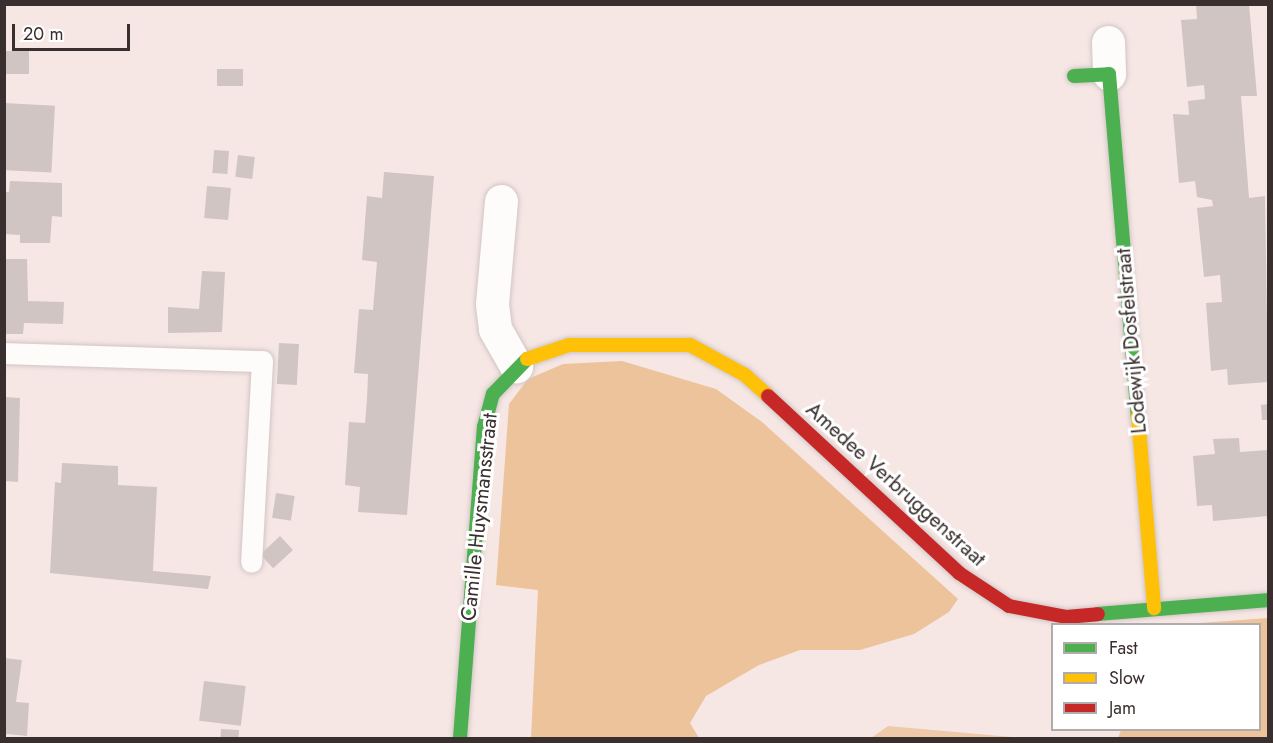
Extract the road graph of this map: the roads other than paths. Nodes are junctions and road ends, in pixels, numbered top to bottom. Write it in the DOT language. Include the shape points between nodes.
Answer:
graph roads {
  1 [pos="1074,76"];
  2 [pos="501,201"];
  3 [pos="4,353"];
  4 [pos="516,366"];
  5 [pos="252,562"];
  6 [pos="1269,600"];
  7 [pos="1154,608"];
  8 [pos="460,738"];
  1 -- 7 [label="street, Lodewijk Dosfelstraat" via="1108,58"];
  2 -- 4 [label="street" via="492,304 495,329"];
  3 -- 5 [label="lane" via="262,361"];
  4 -- 7 [label="street, Amedee Verbruggenstraat" via="536,352 569,345 690,345 745,375 959,573 1010,606 1066,617"];
  4 -- 8 [label="street, Camille Huysmansstraat" via="493,394 484,428"];
  6 -- 7 [label="street, Amedee Verbruggenstraat"];
}
